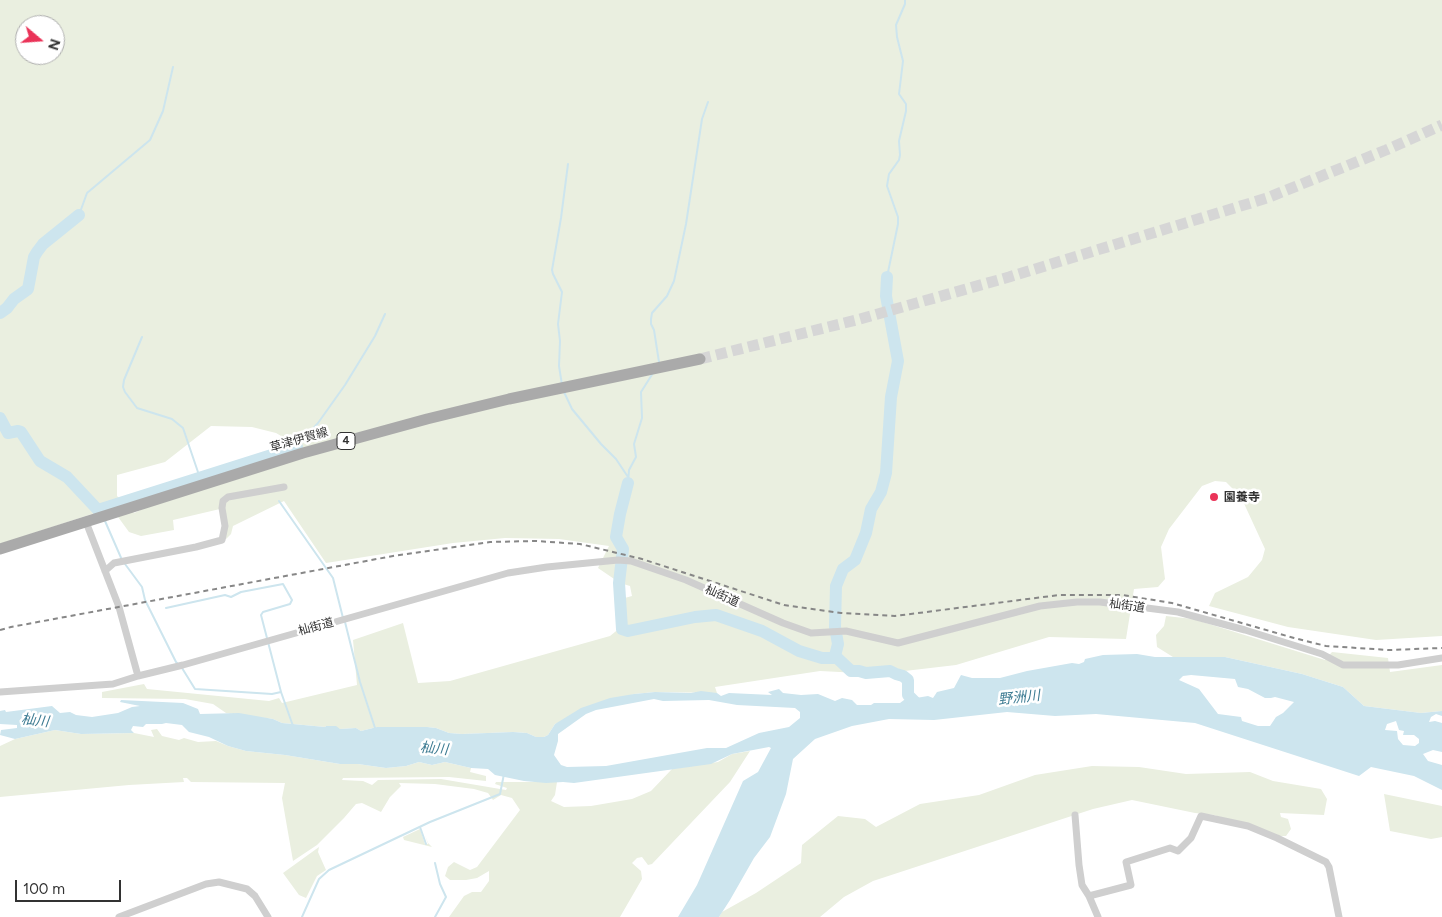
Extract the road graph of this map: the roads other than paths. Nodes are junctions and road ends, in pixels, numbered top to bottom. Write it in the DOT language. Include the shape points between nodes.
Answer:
graph roads {
  1 [pos="700,360"];
  2 [pos="284,487"];
  3 [pos="86,522"];
  4 [pos="0,549"];
  5 [pos="105,571"];
  6 [pos="1442,658"];
  7 [pos="138,676"];
  8 [pos="0,692"];
  9 [pos="1076,815"];
  10 [pos="1089,896"];
  11 [pos="133,915"];
  12 [pos="119,917"];
  13 [pos="268,917"];
  14 [pos="1098,917"];
  15 [pos="1339,917"];
  1 -- 3 [label="main road, 草津伊賀線 / 4" via="427,419 303,453"];
  2 -- 5 [label="street" via="228,497 222,508 225,526 222,540 114,563"];
  3 -- 4 [label="main road, 草津伊賀線 / 4"];
  3 -- 5 [label="street"];
  5 -- 7 [label="street" via="119,607"];
  6 -- 7 [label="street, 杣街道" via="1398,665 1343,665 1322,654 1178,612 1100,602 1040,606 898,643 846,631 811,632 686,580 631,561 618,560 508,573"];
  7 -- 8 [label="street, 杣街道" via="113,684"];
  9 -- 10 [label="street" via="1078,865 1082,886"];
  10 -- 14 [label="street"];
  10 -- 15 [label="street" via="1132,885 1126,862 1170,848 1178,851 1192,838 1201,816 1248,826 1326,862"];
  11 -- 12 [label="street"];
  11 -- 13 [label="street" via="206,884 219,882 247,889"];
}
